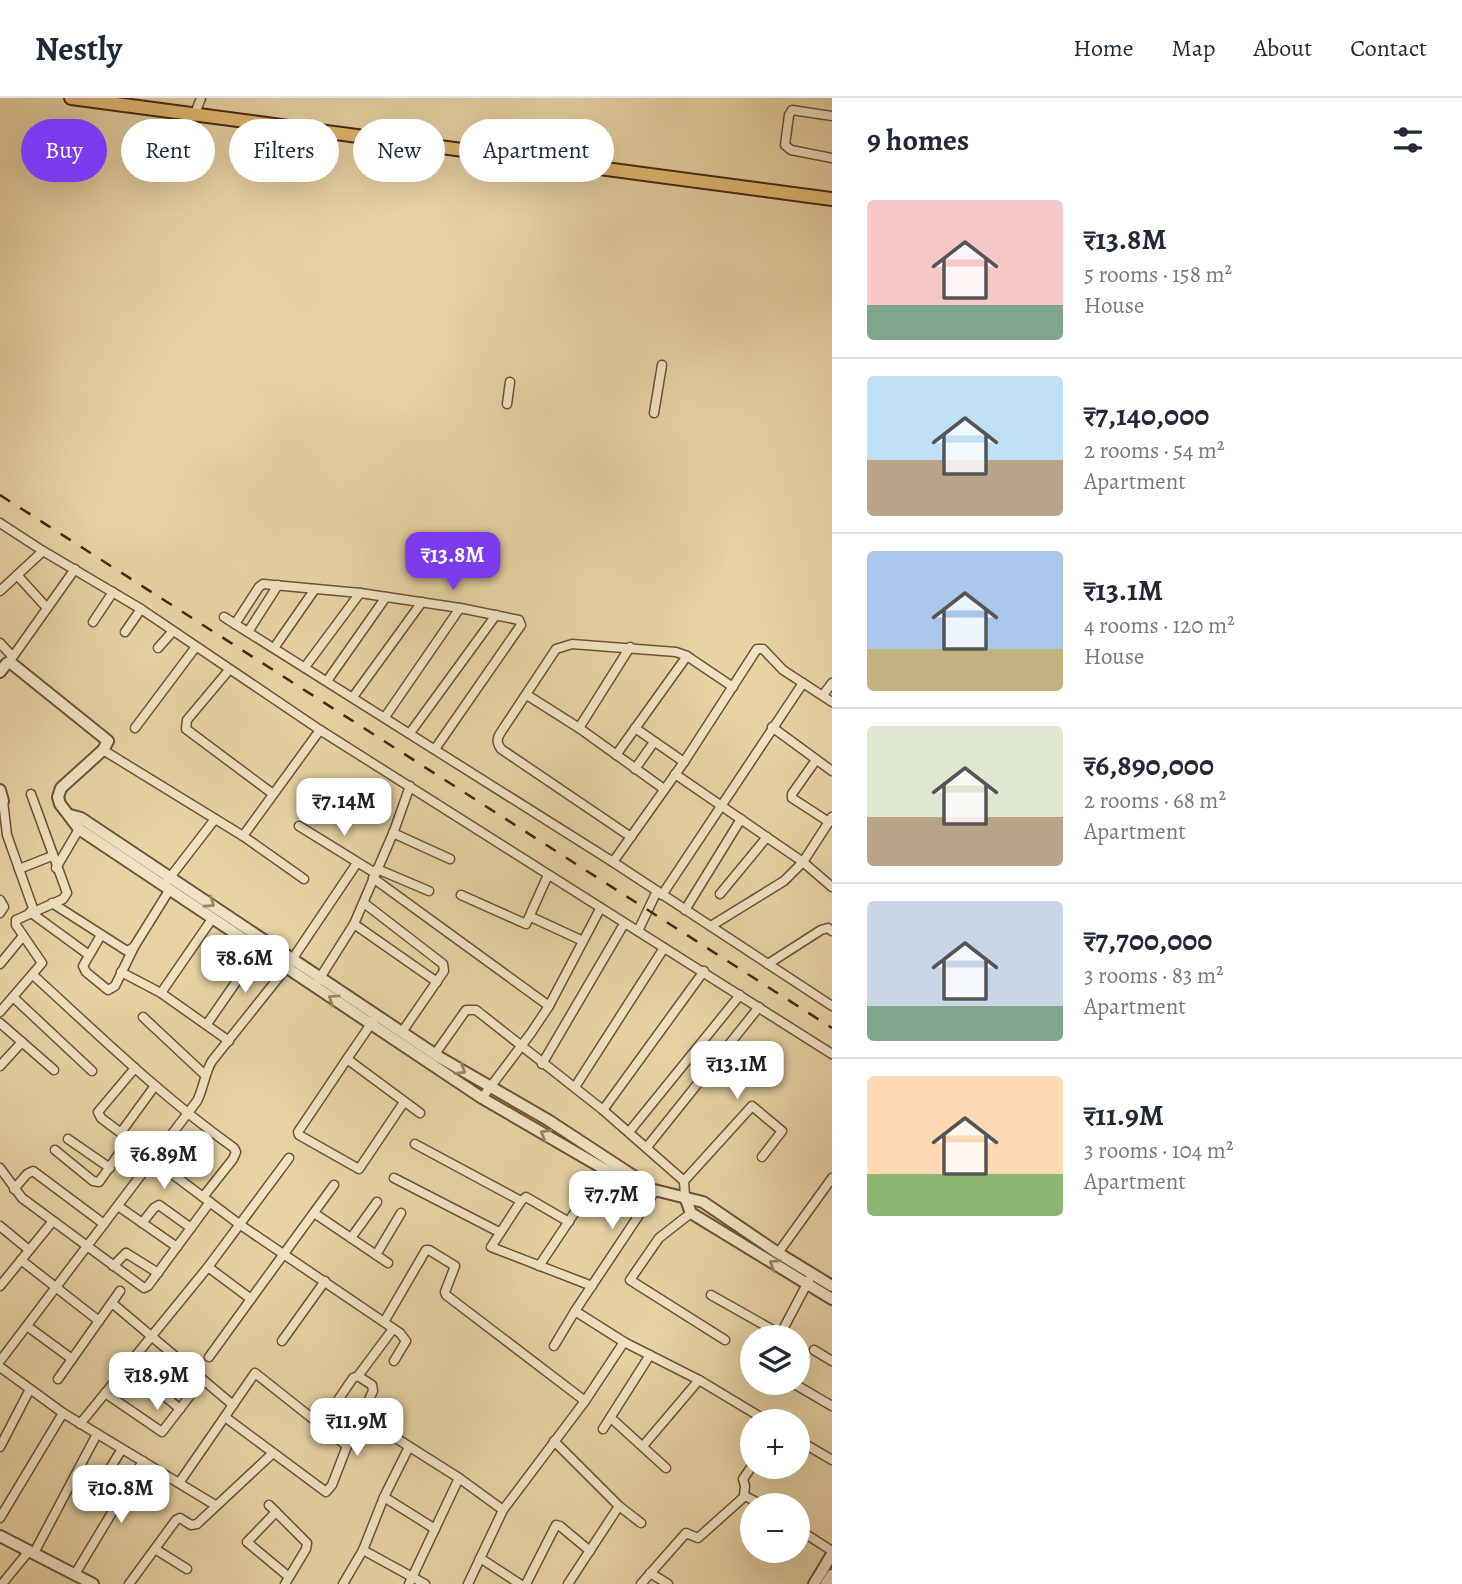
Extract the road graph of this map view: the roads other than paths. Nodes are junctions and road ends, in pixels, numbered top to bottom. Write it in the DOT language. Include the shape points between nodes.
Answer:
graph roads {
  1 [pos="71,98"];
  2 [pos="201,98"];
  3 [pos="194,116"];
  4 [pos="832,116"];
  5 [pos="832,158"];
  6 [pos="832,199"];
  7 [pos="662,365"];
  8 [pos="510,383"];
  9 [pos="507,404"];
  10 [pos="654,413"];
  11 [pos="0,523"];
  12 [pos="43,551"];
  13 [pos="75,569"];
  14 [pos="17,575"];
  15 [pos="278,585"];
  16 [pos="315,589"];
  17 [pos="0,591"];
  18 [pos="113,592"];
  19 [pos="360,593"];
  20 [pos="386,597"];
  21 [pos="422,602"];
  22 [pos="47,608"];
  23 [pos="460,608"];
  24 [pos="141,609"];
  25 [pos="496,615"];
  26 [pos="223,617"];
  27 [pos="93,622"];
  28 [pos="235,624"];
  29 [pos="173,631"];
  30 [pos="125,632"];
  31 [pos="248,632"];
  32 [pos="0,643"];
  33 [pos="630,647"];
  34 [pos="158,648"];
  35 [pos="195,648"];
  36 [pos="274,648"];
  37 [pos="687,656"];
  38 [pos="10,659"];
  39 [pos="305,667"];
  40 [pos="229,670"];
  41 [pos="0,672"];
  42 [pos="327,681"];
  43 [pos="803,683"];
  44 [pos="832,683"];
  45 [pos="733,687"];
  46 [pos="527,695"];
  47 [pos="823,695"];
  48 [pos="353,697"];
  49 [pos="832,702"];
  50 [pos="385,717"];
  51 [pos="135,727"];
  52 [pos="772,727"];
  53 [pos="579,728"];
  54 [pos="635,728"];
  55 [pos="320,730"];
  56 [pos="410,733"];
  57 [pos="654,742"];
  58 [pos="435,749"];
  59 [pos="103,750"];
  60 [pos="616,755"];
  61 [pos="816,760"];
  62 [pos="684,762"];
  63 [pos="635,769"];
  64 [pos="832,771"];
  65 [pos="675,774"];
  66 [pos="410,786"];
  67 [pos="664,789"];
  68 [pos="31,794"];
  69 [pos="274,794"];
  70 [pos="1,798"];
  71 [pos="722,805"];
  72 [pos="70,815"];
  73 [pos="215,819"];
  74 [pos="741,819"];
  75 [pos="831,820"];
  76 [pos="299,826"];
  77 [pos="79,829"];
  78 [pos="393,833"];
  79 [pos="243,836"];
  80 [pos="767,836"];
  81 [pos="631,837"];
  82 [pos="52,856"];
  83 [pos="450,859"];
  84 [pos="613,862"];
  85 [pos="803,862"];
  86 [pos="357,863"];
  87 [pos="56,868"];
  88 [pos="19,869"];
  89 [pos="375,873"];
  90 [pos="548,875"];
  91 [pos="304,879"];
  92 [pos="168,883"];
  93 [pos="832,887"];
  94 [pos="429,891"];
  95 [pos="659,893"];
  96 [pos="720,894"];
  97 [pos="461,895"];
  98 [pos="0,900"];
  99 [pos="52,903"];
  100 [pos="364,903"];
  101 [pos="600,909"];
  102 [pos="685,909"];
  103 [pos="32,911"];
  104 [pos="0,913"];
  105 [pos="531,916"];
  106 [pos="212,919"];
  107 [pos="354,924"];
  108 [pos="624,924"];
  109 [pos="711,926"];
  110 [pos="638,930"];
  111 [pos="832,931"];
  112 [pos="101,935"];
  113 [pos="23,936"];
  114 [pos="583,941"];
  115 [pos="134,947"];
  116 [pos="664,948"];
  117 [pos="259,949"];
  118 [pos="89,955"];
  119 [pos="290,963"];
  120 [pos="0,964"];
  121 [pos="768,964"];
  122 [pos="704,971"];
  123 [pos="121,972"];
  124 [pos="33,975"];
  125 [pos="317,981"];
  126 [pos="437,982"];
  127 [pos="161,993"];
  128 [pos="740,995"];
  129 [pos="12,997"];
  130 [pos="831,1003"];
  131 [pos="549,1006"];
  132 [pos="759,1007"];
  133 [pos="0,1012"];
  134 [pos="143,1017"];
  135 [pos="374,1020"];
  136 [pos="0,1023"];
  137 [pos="207,1024"];
  138 [pos="402,1032"];
  139 [pos="229,1041"];
  140 [pos="22,1042"];
  141 [pos="521,1047"];
  142 [pos="435,1054"];
  143 [pos="832,1054"];
  144 [pos="347,1059"];
  145 [pos="542,1064"];
  146 [pos="0,1066"];
  147 [pos="135,1068"];
  148 [pos="54,1070"];
  149 [pos="92,1071"];
  150 [pos="205,1075"];
  151 [pos="154,1087"];
  152 [pos="489,1087"];
  153 [pos="575,1087"];
  154 [pos="482,1098"];
  155 [pos="404,1102"];
  156 [pos="603,1110"];
  157 [pos="420,1113"];
  158 [pos="187,1114"];
  159 [pos="629,1132"];
  160 [pos="121,1133"];
  161 [pos="68,1139"];
  162 [pos="128,1141"];
  163 [pos="415,1144"];
  164 [pos="647,1147"];
  165 [pos="55,1150"];
  166 [pos="762,1157"];
  167 [pos="289,1158"];
  168 [pos="152,1160"];
  169 [pos="0,1168"];
  170 [pos="110,1168"];
  171 [pos="603,1170"];
  172 [pos="394,1178"];
  173 [pos="832,1178"];
  174 [pos="684,1181"];
  175 [pos="334,1185"];
  176 [pos="14,1189"];
  177 [pos="652,1190"];
  178 [pos="685,1197"];
  179 [pos="207,1199"];
  180 [pos="521,1201"];
  181 [pos="377,1202"];
  182 [pos="118,1206"];
  183 [pos="314,1213"];
  184 [pos="401,1213"];
  185 [pos="691,1213"];
  186 [pos="53,1221"];
  187 [pos="569,1222"];
  188 [pos="142,1223"];
  189 [pos="104,1224"];
  190 [pos="239,1224"];
  191 [pos="0,1226"];
  192 [pos="191,1228"];
  193 [pos="499,1232"];
  194 [pos="351,1238"];
  195 [pos="88,1247"];
  196 [pos="177,1247"];
  197 [pos="29,1250"];
  198 [pos="778,1253"];
  199 [pos="285,1254"];
  200 [pos="376,1255"];
  201 [pos="21,1260"];
  202 [pos="388,1263"];
  203 [pos="113,1266"];
  204 [pos="539,1266"];
  205 [pos="208,1267"];
  206 [pos="4,1273"];
  207 [pos="158,1273"];
  208 [pos="809,1279"];
  209 [pos="325,1281"];
  210 [pos="0,1286"];
  211 [pos="592,1286"];
  212 [pos="832,1286"];
  213 [pos="56,1287"];
  214 [pos="120,1291"];
  215 [pos="710,1295"];
  216 [pos="251,1299"];
  217 [pos="832,1299"];
  218 [pos="112,1303"];
  219 [pos="575,1311"];
  220 [pos="99,1321"];
  221 [pos="384,1322"];
  222 [pos="760,1325"];
  223 [pos="785,1325"];
  224 [pos="27,1326"];
  225 [pos="393,1329"];
  226 [pos="151,1335"];
  227 [pos="725,1340"];
  228 [pos="282,1341"];
  229 [pos="624,1342"];
  230 [pos="554,1346"];
  231 [pos="814,1350"];
  232 [pos="650,1356"];
  233 [pos="209,1357"];
  234 [pos="72,1359"];
  235 [pos="0,1361"];
  236 [pos="394,1361"];
  237 [pos="832,1361"];
  238 [pos="128,1365"];
  239 [pos="0,1367"];
  240 [pos="358,1376"];
  241 [pos="58,1379"];
  242 [pos="202,1380"];
  243 [pos="699,1380"];
  244 [pos="30,1389"];
  245 [pos="105,1393"];
  246 [pos="810,1393"];
  247 [pos="585,1401"];
  248 [pos="233,1405"];
  249 [pos="832,1406"];
  250 [pos="180,1409"];
  251 [pos="746,1409"];
  252 [pos="63,1413"];
  253 [pos="361,1416"];
  254 [pos="225,1417"];
  255 [pos="611,1418"];
  256 [pos="80,1424"];
  257 [pos="321,1425"];
  258 [pos="603,1429"];
  259 [pos="4,1430"];
  260 [pos="97,1434"];
  261 [pos="554,1441"];
  262 [pos="347,1446"];
  263 [pos="643,1446"];
  264 [pos="0,1447"];
  265 [pos="409,1447"];
  266 [pos="810,1447"];
  267 [pos="122,1449"];
  268 [pos="273,1453"];
  269 [pos="832,1460"];
  270 [pos="143,1461"];
  271 [pos="666,1468"];
  272 [pos="75,1476"];
  273 [pos="458,1478"];
  274 [pos="179,1483"];
  275 [pos="96,1491"];
  276 [pos="384,1497"];
  277 [pos="740,1500"];
  278 [pos="215,1505"];
  279 [pos="269,1505"];
  280 [pos="116,1506"];
  281 [pos="620,1506"];
  282 [pos="503,1510"];
  283 [pos="276,1512"];
  284 [pos="0,1518"];
  285 [pos="641,1523"];
  286 [pos="435,1529"];
  287 [pos="0,1536"];
  288 [pos="810,1537"];
  289 [pos="155,1549"];
  290 [pos="363,1550"];
  291 [pos="590,1551"];
  292 [pos="32,1552"];
  293 [pos="832,1552"];
  294 [pos="481,1559"];
  295 [pos="187,1569"];
  296 [pos="650,1573"];
  297 [pos="75,1574"];
  298 [pos="832,1574"];
  299 [pos="287,1581"];
  300 [pos="411,1581"];
  301 [pos="2,1584"];
  302 [pos="93,1584"];
  303 [pos="129,1584"];
  304 [pos="343,1584"];
  305 [pos="425,1584"];
  306 [pos="468,1584"];
  307 [pos="520,1584"];
  308 [pos="526,1584"];
  309 [pos="568,1584"];
  310 [pos="641,1584"];
  311 [pos="668,1584"];
  312 [pos="814,1584"];
  313 [pos="826,1584"];
  1 -- 3 [label="main road"];
  2 -- 3 [label="street"];
  3 -- 6 [label="main road"];
  4 -- 5 [label="street" via="792,110 785,145"];
  7 -- 10 [label="street"];
  8 -- 9 [label="street"];
  11 -- 12 [label="street"];
  12 -- 13 [label="street"];
  12 -- 14 [label="street"];
  13 -- 18 [label="street"];
  13 -- 22 [label="street"];
  14 -- 17 [label="street"];
  14 -- 22 [label="street"];
  15 -- 16 [label="street"];
  15 -- 28 [label="street" via="259,587"];
  15 -- 31 [label="street"];
  16 -- 19 [label="street"];
  16 -- 36 [label="street"];
  18 -- 24 [label="street"];
  18 -- 27 [label="street"];
  19 -- 20 [label="street"];
  19 -- 39 [label="street"];
  20 -- 21 [label="street"];
  20 -- 42 [label="street"];
  21 -- 23 [label="street"];
  21 -- 48 [label="street"];
  22 -- 38 [label="street"];
  23 -- 25 [label="street"];
  23 -- 50 [label="street"];
  24 -- 29 [label="street"];
  24 -- 30 [label="street"];
  25 -- 56 [label="street"];
  25 -- 58 [label="street" via="522,623"];
  26 -- 28 [label="street"];
  28 -- 31 [label="street"];
  29 -- 34 [label="street"];
  29 -- 35 [label="street"];
  31 -- 36 [label="street"];
  32 -- 38 [label="street"];
  33 -- 37 [label="street"];
  33 -- 46 [label="street" via="561,646"];
  33 -- 53 [label="street"];
  35 -- 40 [label="street"];
  35 -- 51 [label="street"];
  36 -- 39 [label="street"];
  37 -- 45 [label="street"];
  37 -- 54 [label="street"];
  38 -- 41 [label="street"];
  38 -- 59 [label="street" via="107,739"];
  39 -- 42 [label="street"];
  40 -- 55 [label="street"];
  40 -- 69 [label="street" via="187,720 186,729"];
  42 -- 48 [label="street"];
  43 -- 45 [label="street" via="760,648"];
  43 -- 47 [label="street"];
  43 -- 52 [label="street"];
  44 -- 47 [label="street"];
  45 -- 62 [label="street"];
  46 -- 53 [label="street"];
  46 -- 81 [label="street" via="498,738 501,749"];
  47 -- 49 [label="street"];
  48 -- 50 [label="street"];
  50 -- 56 [label="street"];
  52 -- 61 [label="street"];
  52 -- 71 [label="street"];
  53 -- 60 [label="street"];
  54 -- 57 [label="street"];
  54 -- 60 [label="street"];
  55 -- 66 [label="street"];
  55 -- 69 [label="street"];
  56 -- 58 [label="street"];
  57 -- 62 [label="street"];
  57 -- 63 [label="street"];
  58 -- 84 [label="street"];
  59 -- 72 [label="street" via="61,788 58,800"];
  59 -- 73 [label="street"];
  60 -- 63 [label="street"];
  61 -- 64 [label="street"];
  61 -- 75 [label="street" via="792,798"];
  62 -- 65 [label="street"];
  63 -- 67 [label="street"];
  65 -- 67 [label="street"];
  65 -- 71 [label="street"];
  66 -- 78 [label="street"];
  66 -- 90 [label="street"];
  67 -- 81 [label="street"];
  68 -- 82 [label="street"];
  69 -- 79 [label="street"];
  70 -- 88 [label="street"];
  71 -- 74 [label="street"];
  71 -- 95 [label="street"];
  72 -- 77 [label="street"];
  72 -- 92 [label="street" via="81,818"];
  73 -- 79 [label="street"];
  73 -- 92 [label="street"];
  74 -- 80 [label="street"];
  74 -- 102 [label="street"];
  75 -- 85 [label="street"];
  76 -- 86 [label="street"];
  77 -- 87 [label="street"];
  77 -- 92 [label="street"];
  78 -- 83 [label="street"];
  78 -- 89 [label="street"];
  79 -- 91 [label="street"];
  80 -- 85 [label="street"];
  80 -- 96 [label="street"];
  81 -- 84 [label="street"];
  82 -- 87 [label="street"];
  82 -- 88 [label="street"];
  84 -- 95 [label="street"];
  85 -- 93 [label="street"];
  85 -- 109 [label="street" via="777,886"];
  86 -- 89 [label="street"];
  86 -- 119 [label="street"];
  87 -- 99 [label="street" via="67,894"];
  88 -- 103 [label="street"];
  89 -- 94 [label="street"];
  89 -- 100 [label="street"];
  89 -- 131 [label="street"];
  90 -- 101 [label="street"];
  90 -- 105 [label="street"];
  92 -- 106 [label="street"];
  92 -- 115 [label="street"];
  92 -- 119 [label="street, one-way"];
  95 -- 102 [label="street"];
  95 -- 110 [label="street"];
  97 -- 105 [label="street" via="522,923 528,923"];
  98 -- 104 [label="street" via="4,907"];
  99 -- 103 [label="street"];
  99 -- 112 [label="street"];
  100 -- 107 [label="street"];
  100 -- 126 [label="street" via="438,958 444,971"];
  101 -- 108 [label="street"];
  101 -- 114 [label="street"];
  102 -- 109 [label="street"];
  103 -- 113 [label="street" via="16,920"];
  103 -- 118 [label="street"];
  105 -- 114 [label="street"];
  106 -- 117 [label="street"];
  106 -- 127 [label="street"];
  107 -- 125 [label="street"];
  107 -- 126 [label="street"];
  108 -- 110 [label="street"];
  108 -- 145 [label="street"];
  109 -- 121 [label="street"];
  110 -- 116 [label="street"];
  111 -- 121 [label="street" via="821,930"];
  112 -- 115 [label="street" via="127,951"];
  112 -- 118 [label="street"];
  113 -- 120 [label="street"];
  113 -- 124 [label="street" via="42,961"];
  114 -- 131 [label="street"];
  115 -- 123 [label="street"];
  116 -- 122 [label="street"];
  116 -- 153 [label="street"];
  117 -- 119 [label="street"];
  117 -- 137 [label="street"];
  118 -- 123 [label="street" via="83,968 108,990"];
  119 -- 125 [label="street"];
  119 -- 139 [label="street"];
  121 -- 130 [label="street"];
  122 -- 128 [label="street"];
  122 -- 156 [label="street"];
  123 -- 127 [label="street"];
  124 -- 129 [label="street"];
  124 -- 147 [label="street"];
  125 -- 135 [label="street"];
  126 -- 138 [label="street"];
  127 -- 137 [label="street"];
  128 -- 132 [label="street"];
  128 -- 159 [label="street"];
  129 -- 133 [label="street"];
  129 -- 149 [label="street"];
  131 -- 141 [label="street"];
  132 -- 143 [label="street"];
  132 -- 164 [label="street"];
  134 -- 150 [label="street"];
  135 -- 138 [label="street"];
  135 -- 144 [label="street"];
  135 -- 154 [label="street"];
  136 -- 140 [label="street"];
  137 -- 139 [label="street"];
  138 -- 142 [label="street"];
  139 -- 150 [label="street"];
  140 -- 146 [label="street"];
  140 -- 148 [label="street"];
  141 -- 142 [label="street" via="469,1008"];
  141 -- 145 [label="street"];
  141 -- 152 [label="street"];
  142 -- 152 [label="street, one-way"];
  144 -- 155 [label="street"];
  144 -- 155 [label="street" via="299,1135 359,1169"];
  145 -- 153 [label="street"];
  147 -- 151 [label="street"];
  147 -- 160 [label="street" via="98,1112"];
  150 -- 158 [label="street" via="200,1096"];
  151 -- 158 [label="street"];
  151 -- 160 [label="street"];
  152 -- 154 [label="street"];
  152 -- 177 [label="street" via="575,1137"];
  153 -- 156 [label="street"];
  171 -- 154 [label="street, one-way"];
  155 -- 157 [label="street"];
  156 -- 159 [label="street"];
  158 -- 168 [label="street"];
  158 -- 179 [label="street" via="236,1152"];
  159 -- 164 [label="street"];
  160 -- 162 [label="street"];
  161 -- 170 [label="street"];
  162 -- 168 [label="street"];
  162 -- 170 [label="street"];
  163 -- 180 [label="street"];
  164 -- 174 [label="street"];
  165 -- 170 [label="street" via="96,1182"];
  166 -- 174 [label="street" via="782,1131 752,1106"];
  167 -- 190 [label="street"];
  168 -- 179 [label="street"];
  168 -- 182 [label="street"];
  169 -- 176 [label="street"];
  171 -- 177 [label="street"];
  171 -- 187 [label="street"];
  172 -- 193 [label="street"];
  173 -- 198 [label="street"];
  174 -- 178 [label="street"];
  175 -- 183 [label="street"];
  176 -- 186 [label="street"];
  176 -- 189 [label="street" via="33,1171"];
  177 -- 178 [label="street"];
  177 -- 211 [label="street"];
  178 -- 185 [label="street"];
  178 -- 198 [label="street" via="703,1202"];
  179 -- 190 [label="street"];
  179 -- 192 [label="street"];
  180 -- 187 [label="street" via="528,1198"];
  180 -- 193 [label="street"];
  181 -- 194 [label="street"];
  182 -- 188 [label="street"];
  182 -- 189 [label="street"];
  183 -- 194 [label="street"];
  183 -- 199 [label="street"];
  184 -- 200 [label="street"];
  208 -- 185 [label="street, one-way"];
  185 -- 227 [label="street" via="659,1238 630,1280"];
  186 -- 195 [label="street"];
  186 -- 197 [label="street"];
  187 -- 204 [label="street"];
  188 -- 192 [label="street" via="159,1205"];
  188 -- 196 [label="street"];
  189 -- 195 [label="street"];
  190 -- 199 [label="street"];
  190 -- 205 [label="street"];
  191 -- 197 [label="street"];
  192 -- 196 [label="street"];
  193 -- 204 [label="street" via="492,1249"];
  194 -- 200 [label="street"];
  195 -- 203 [label="street"];
  195 -- 213 [label="street"];
  196 -- 207 [label="street"];
  197 -- 201 [label="street"];
  198 -- 208 [label="street"];
  199 -- 209 [label="street"];
  199 -- 216 [label="street"];
  200 -- 202 [label="street"];
  201 -- 206 [label="street"];
  201 -- 213 [label="street"];
  203 -- 207 [label="street" via="126,1253"];
  203 -- 207 [label="street" via="144,1288"];
  204 -- 211 [label="street"];
  205 -- 216 [label="street"];
  205 -- 226 [label="street"];
  206 -- 210 [label="street"];
  208 -- 212 [label="street"];
  208 -- 217 [label="street"];
  208 -- 223 [label="street"];
  209 -- 221 [label="street"];
  209 -- 228 [label="street"];
  211 -- 219 [label="street"];
  213 -- 220 [label="street"];
  213 -- 224 [label="street"];
  214 -- 218 [label="street"];
  215 -- 222 [label="street"];
  216 -- 233 [label="street"];
  218 -- 220 [label="street"];
  218 -- 226 [label="street"];
  219 -- 229 [label="street"];
  219 -- 230 [label="street"];
  220 -- 234 [label="street"];
  221 -- 225 [label="street"];
  221 -- 247 [label="street" via="429,1250 455,1266 446,1295"];
  224 -- 234 [label="street"];
  224 -- 235 [label="street"];
  225 -- 236 [label="street" via="406,1341"];
  225 -- 240 [label="street"];
  226 -- 238 [label="street"];
  226 -- 242 [label="street"];
  229 -- 232 [label="street"];
  229 -- 247 [label="street"];
  231 -- 237 [label="street"];
  232 -- 243 [label="street"];
  232 -- 255 [label="street"];
  234 -- 241 [label="street"];
  238 -- 245 [label="street"];
  238 -- 250 [label="street"];
  239 -- 244 [label="street"];
  240 -- 253 [label="street" via="373,1388"];
  240 -- 257 [label="street"];
  242 -- 248 [label="street"];
  242 -- 250 [label="street"];
  243 -- 251 [label="street"];
  243 -- 263 [label="street"];
  244 -- 252 [label="street"];
  244 -- 259 [label="street"];
  245 -- 250 [label="street" via="162,1432"];
  245 -- 256 [label="street"];
  246 -- 249 [label="street"];
  247 -- 261 [label="street"];
  248 -- 254 [label="street"];
  248 -- 257 [label="street" via="255,1373"];
  252 -- 256 [label="street"];
  252 -- 284 [label="street"];
  253 -- 262 [label="street"];
  253 -- 265 [label="street"];
  254 -- 268 [label="street"];
  254 -- 274 [label="street"];
  255 -- 258 [label="street"];
  255 -- 263 [label="street"];
  256 -- 260 [label="street"];
  257 -- 262 [label="street"];
  259 -- 264 [label="street"];
  260 -- 267 [label="street"];
  260 -- 272 [label="street"];
  261 -- 281 [label="street"];
  261 -- 282 [label="street"];
  262 -- 268 [label="street" via="326,1492"];
  263 -- 271 [label="street"];
  265 -- 273 [label="street"];
  265 -- 276 [label="street"];
  266 -- 269 [label="street"];
  267 -- 270 [label="street"];
  267 -- 275 [label="street"];
  268 -- 278 [label="street"];
  270 -- 274 [label="street"];
  270 -- 280 [label="street"];
  272 -- 275 [label="street"];
  272 -- 292 [label="street"];
  273 -- 282 [label="street"];
  273 -- 286 [label="street"];
  274 -- 278 [label="street"];
  275 -- 280 [label="street"];
  276 -- 286 [label="street"];
  276 -- 290 [label="street"];
  277 -- 296 [label="street" via="698,1538 686,1533"];
  278 -- 289 [label="street" via="194,1525 178,1519"];
  279 -- 283 [label="street"];
  280 -- 297 [label="street"];
  281 -- 285 [label="street"];
  281 -- 291 [label="street"];
  282 -- 294 [label="street"];
  283 -- 299 [label="street" via="307,1544"];
  283 -- 299 [label="street" via="247,1542"];
  286 -- 300 [label="street"];
  287 -- 292 [label="street"];
  288 -- 293 [label="street"];
  289 -- 295 [label="street"];
  289 -- 303 [label="street"];
  290 -- 300 [label="street"];
  290 -- 304 [label="street"];
  291 -- 308 [label="street" via="555,1525"];
  291 -- 309 [label="street"];
  292 -- 297 [label="street"];
  292 -- 301 [label="street"];
  293 -- 312 [label="street"];
  294 -- 306 [label="street"];
  294 -- 307 [label="street"];
  296 -- 310 [label="street"];
  296 -- 311 [label="street"];
  297 -- 302 [label="street"];
  298 -- 313 [label="street"];
  300 -- 305 [label="street"];
}
